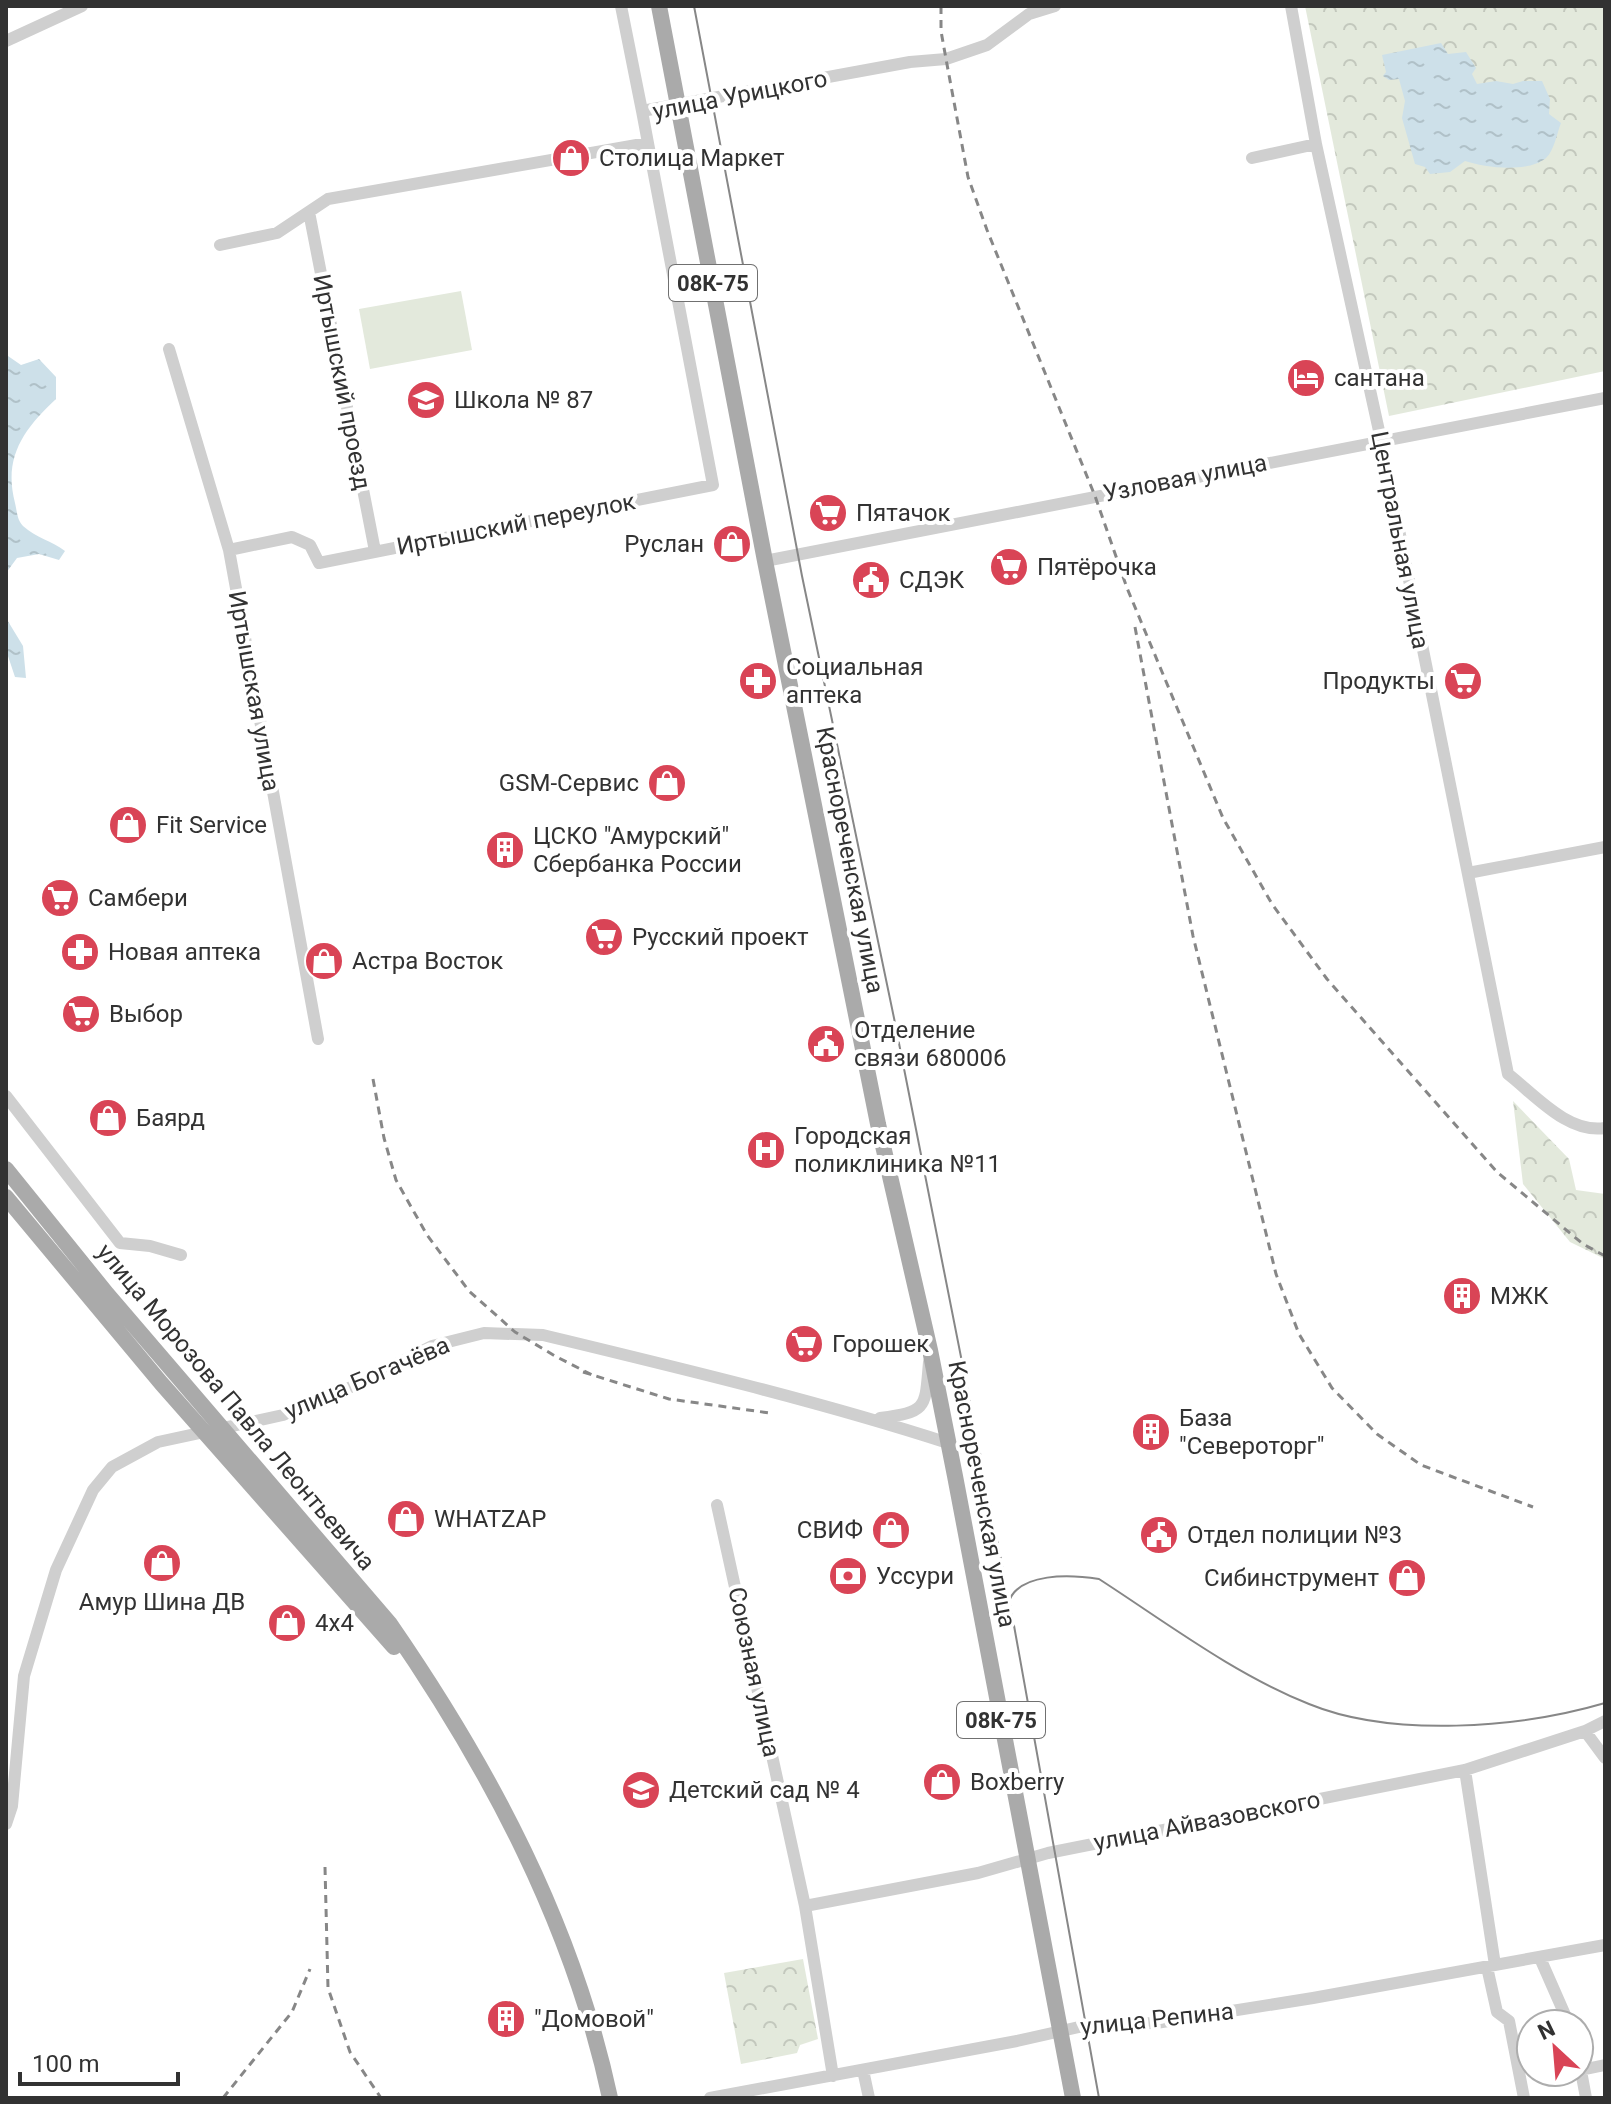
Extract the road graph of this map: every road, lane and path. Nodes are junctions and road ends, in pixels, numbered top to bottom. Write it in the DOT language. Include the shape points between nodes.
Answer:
graph roads {
  1 [pos="82,6"];
  2 [pos="621,6"];
  3 [pos="659,6"];
  4 [pos="1055,6"];
  5 [pos="1291,6"];
  6 [pos="6,41"];
  7 [pos="679,104"];
  8 [pos="642,111"];
  9 [pos="648,143"];
  10 [pos="1316,144"];
  11 [pos="1252,158"];
  12 [pos="309,212"];
  13 [pos="220,245"];
  14 [pos="169,349"];
  15 [pos="1605,398"];
  16 [pos="1381,440"];
  17 [pos="229,550"];
  18 [pos="375,551"];
  19 [pos="765,561"];
  20 [pos="1605,847"];
  21 [pos="1468,873"];
  22 [pos="318,1039"];
  23 [pos="6,1096"];
  24 [pos="1605,1128"];
  25 [pos="6,1169"];
  26 [pos="6,1197"];
  27 [pos="181,1255"];
  28 [pos="930,1350"];
  29 [pos="873,1419"];
  30 [pos="223,1429"];
  31 [pos="205,1432"];
  32 [pos="948,1443"];
  33 [pos="717,1505"];
  34 [pos="427,1679"];
  35 [pos="1605,1721"];
  36 [pos="1585,1731"];
  37 [pos="1605,1758"];
  38 [pos="1465,1770"];
  39 [pos="6,1824"];
  40 [pos="1027,1857"];
  41 [pos="805,1906"];
  42 [pos="1605,1945"];
  43 [pos="1540,1958"];
  44 [pos="1491,1966"];
  45 [pos="1562,2008"];
  46 [pos="1059,2031"];
  47 [pos="863,2070"];
  48 [pos="833,2076"];
  49 [pos="610,2098"];
  50 [pos="710,2098"];
  51 [pos="869,2098"];
  52 [pos="1073,2098"];
  53 [pos="1524,2098"];
  1 -- 6 [label="street"];
  2 -- 8 [label="street"];
  3 -- 7 [label="main road, Краснореченская улица / 08К-75"];
  4 -- 7 [label="street, улица Урицкого" via="1029,14 987,45 946,59"];
  5 -- 10 [label="street, Центральная улица"];
  7 -- 8 [label="street, улица Урицкого"];
  7 -- 19 [label="main road, Краснореченская улица / 08К-75"];
  8 -- 9 [label="street, улица Урицкого"];
  9 -- 12 [label="street, улица Урицкого" via="328,199"];
  9 -- 18 [label="street, Иртышский переулок" via="713,485"];
  10 -- 11 [label="street"];
  10 -- 16 [label="street, Центральная улица"];
  12 -- 13 [label="street, улица Урицкого" via="277,233"];
  12 -- 18 [label="street, Иртышский проезд"];
  14 -- 17 [label="street, Иртышская улица"];
  15 -- 16 [label="street, Узловая улица"];
  16 -- 19 [label="street, Узловая улица"];
  16 -- 21 [label="street, Центральная улица"];
  17 -- 18 [label="street, Иртышский переулок" via="292,537 310,545 319,563"];
  17 -- 22 [label="street, Иртышская улица"];
  19 -- 28 [label="main road, Краснореченская улица / 08К-75" via="878,1124"];
  20 -- 21 [label="street"];
  21 -- 24 [label="street, Центральная улица" via="1508,1074 1565,1119 1591,1130"];
  23 -- 27 [label="street" via="120,1243"];
  25 -- 30 [label="main road, улица Морозова Павла Леонтьевича"];
  26 -- 31 [label="main road, улица Морозова Павла Леонтьевича"];
  28 -- 29 [label="street" via="922,1406 910,1414"];
  28 -- 32 [label="main road, Краснореченская улица / 08К-75"];
  29 -- 30 [label="street, улица Богачёва" via="543,1335 484,1333 432,1346 283,1415"];
  29 -- 32 [label="street, улица Богачёва"];
  30 -- 31 [label="street, улица Богачёва"];
  30 -- 34 [label="main road, улица Морозова Павла Леонтьевича" via="390,1624"];
  31 -- 34 [label="main road, улица Морозова Павла Леонтьевича"];
  31 -- 39 [label="street, улица Богачёва" via="149,1445 112,1467 93,1490 56,1570 24,1676"];
  32 -- 40 [label="main road, Краснореченская улица / 08К-75"];
  33 -- 41 [label="street, Союзная улица"];
  34 -- 49 [label="main road, улица Морозова Павла Леонтьевича" via="527,1855 567,1950"];
  35 -- 36 [label="street, улица Айвазовского"];
  36 -- 37 [label="street"];
  36 -- 38 [label="street, улица Айвазовского"];
  38 -- 40 [label="street, улица Айвазовского"];
  38 -- 44 [label="street"];
  40 -- 41 [label="street, улица Айвазовского" via="978,1873"];
  40 -- 46 [label="main road, Краснореченская улица / 08К-75"];
  41 -- 48 [label="street, Союзная улица"];
  42 -- 43 [label="street, улица Репина"];
  43 -- 44 [label="street, улица Репина"];
  43 -- 45 [label="street"];
  44 -- 46 [label="street, улица Репина" via="1156,2023"];
  44 -- 53 [label="street" via="1497,2012 1509,2021"];
  46 -- 47 [label="street, улица Репина"];
  46 -- 52 [label="main road, Краснореченская улица / 08К-75"];
  47 -- 48 [label="street, улица Репина"];
  47 -- 51 [label="street"];
  48 -- 50 [label="street, улица Репина"];
}
